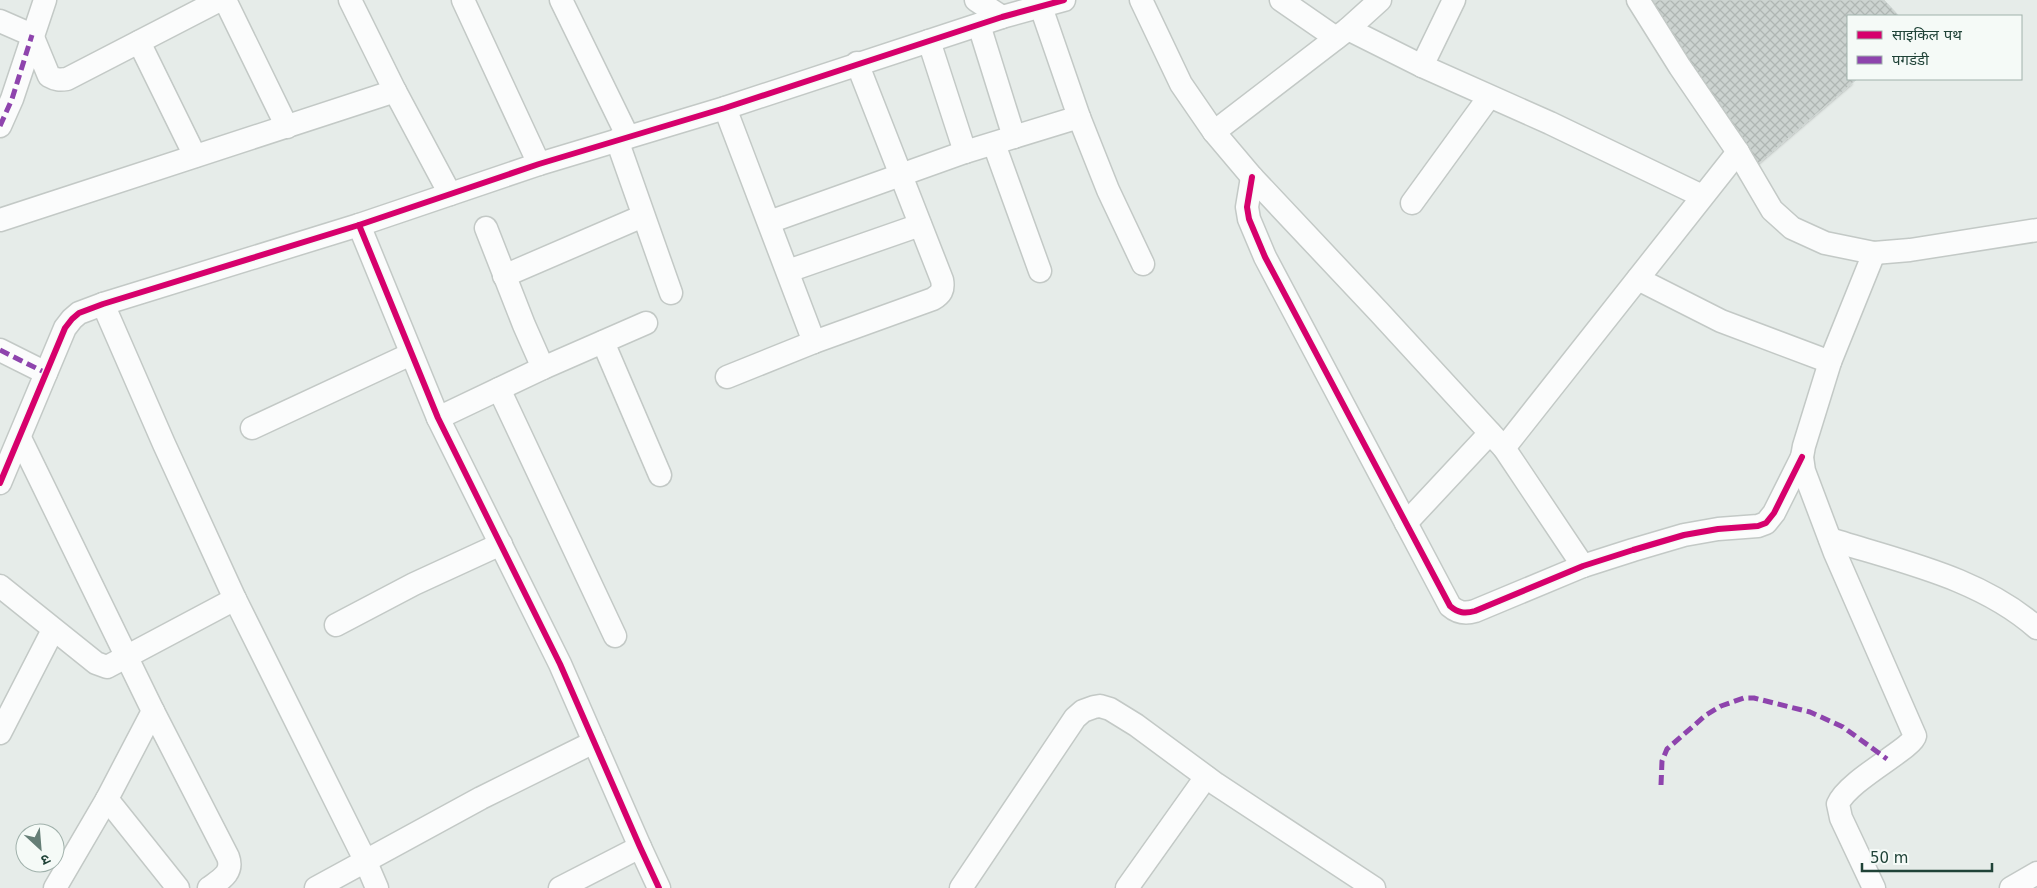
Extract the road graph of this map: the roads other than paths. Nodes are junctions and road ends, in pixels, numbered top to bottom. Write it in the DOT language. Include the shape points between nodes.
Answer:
graph roads {
  1 [pos="45,0"];
  2 [pos="220,0"];
  3 [pos="225,0"];
  4 [pos="350,0"];
  5 [pos="463,0"];
  6 [pos="561,0"];
  7 [pos="976,0"];
  8 [pos="1064,0"];
  9 [pos="1142,0"];
  10 [pos="1281,0"];
  11 [pos="1380,0"];
  12 [pos="1454,0"];
  13 [pos="1638,0"];
  14 [pos="1041,6"];
  15 [pos="1002,18"];
  16 [pos="0,21"];
  17 [pos="978,26"];
  18 [pos="1342,33"];
  19 [pos="32,35"];
  20 [pos="929,41"];
  21 [pos="139,42"];
  22 [pos="857,63"];
  23 [pos="1422,66"];
  24 [pos="395,91"];
  25 [pos="1489,98"];
  26 [pos="725,108"];
  27 [pos="1079,117"];
  28 [pos="0,126"];
  29 [pos="287,127"];
  30 [pos="1214,132"];
  31 [pos="622,139"];
  32 [pos="1004,140"];
  33 [pos="965,152"];
  34 [pos="1738,152"];
  35 [pos="195,156"];
  36 [pos="539,164"];
  37 [pos="901,175"];
  38 [pos="1252,177"];
  39 [pos="450,194"];
  40 [pos="1702,196"];
  41 [pos="1412,203"];
  42 [pos="643,216"];
  43 [pos="0,220"];
  44 [pos="769,222"];
  45 [pos="360,225"];
  46 [pos="920,225"];
  47 [pos="486,228"];
  48 [pos="2037,230"];
  49 [pos="1874,253"];
  50 [pos="1143,264"];
  51 [pos="788,271"];
  52 [pos="1040,271"];
  53 [pos="504,276"];
  54 [pos="1638,279"];
  55 [pos="671,293"];
  56 [pos="103,304"];
  57 [pos="646,323"];
  58 [pos="603,342"];
  59 [pos="814,342"];
  60 [pos="0,350"];
  61 [pos="411,354"];
  62 [pos="1830,362"];
  63 [pos="543,368"];
  64 [pos="46,373"];
  65 [pos="728,378"];
  66 [pos="499,389"];
  67 [pos="438,418"];
  68 [pos="252,428"];
  69 [pos="20,438"];
  70 [pos="1497,440"];
  71 [pos="1802,457"];
  72 [pos="660,475"];
  73 [pos="0,483"];
  74 [pos="1406,523"];
  75 [pos="1830,539"];
  76 [pos="501,544"];
  77 [pos="1583,566"];
  78 [pos="0,586"];
  79 [pos="235,599"];
  80 [pos="336,624"];
  81 [pos="2037,628"];
  82 [pos="53,630"];
  83 [pos="615,636"];
  84 [pos="127,658"];
  85 [pos="153,711"];
  86 [pos="0,733"];
  87 [pos="594,742"];
  88 [pos="1206,777"];
  89 [pos="107,799"];
  90 [pos="640,848"];
  91 [pos="365,860"];
  92 [pos="2037,874"];
  93 [pos="55,888"];
  94 [pos="178,888"];
  95 [pos="209,888"];
  96 [pos="316,888"];
  97 [pos="377,888"];
  98 [pos="560,888"];
  99 [pos="659,888"];
  100 [pos="960,888"];
  101 [pos="1127,888"];
  102 [pos="1372,888"];
  103 [pos="1874,888"];
  104 [pos="2011,888"];
  1 -- 19 [label="street"];
  2 -- 21 [label="street"];
  3 -- 29 [label="street"];
  4 -- 24 [label="street"];
  5 -- 36 [label="street"];
  6 -- 31 [label="street"];
  7 -- 15 [label="street"];
  8 -- 14 [label="street"];
  9 -- 30 [label="street" via="1181,84"];
  10 -- 18 [label="street"];
  11 -- 18 [label="street"];
  12 -- 23 [label="street"];
  13 -- 34 [label="street"];
  14 -- 15 [label="street"];
  14 -- 27 [label="street"];
  15 -- 17 [label="street"];
  16 -- 19 [label="street"];
  17 -- 20 [label="street"];
  17 -- 32 [label="street"];
  18 -- 23 [label="street"];
  18 -- 30 [label="street"];
  19 -- 21 [label="street" via="49,76 54,79 67,78"];
  19 -- 28 [label="street"];
  20 -- 22 [label="street"];
  20 -- 33 [label="street"];
  21 -- 35 [label="street"];
  22 -- 26 [label="street"];
  22 -- 37 [label="street"];
  23 -- 25 [label="street"];
  24 -- 29 [label="street"];
  24 -- 39 [label="street"];
  25 -- 40 [label="street"];
  25 -- 41 [label="street"];
  26 -- 31 [label="street"];
  26 -- 44 [label="street"];
  27 -- 32 [label="street"];
  27 -- 50 [label="street" via="1108,190"];
  29 -- 35 [label="street"];
  30 -- 38 [label="street"];
  31 -- 36 [label="street"];
  31 -- 42 [label="street"];
  32 -- 33 [label="street"];
  32 -- 52 [label="street"];
  33 -- 37 [label="street"];
  34 -- 40 [label="street"];
  34 -- 49 [label="street" via="1772,210 1792,228 1825,243"];
  35 -- 43 [label="street"];
  36 -- 39 [label="street"];
  37 -- 44 [label="street"];
  37 -- 46 [label="street"];
  38 -- 70 [label="street"];
  38 -- 74 [label="street" via="1249,219 1265,257"];
  39 -- 45 [label="street"];
  40 -- 54 [label="street"];
  42 -- 53 [label="street"];
  42 -- 55 [label="street"];
  44 -- 51 [label="street"];
  45 -- 56 [label="street"];
  45 -- 61 [label="street"];
  46 -- 51 [label="street"];
  46 -- 59 [label="street" via="942,280 939,295"];
  47 -- 53 [label="street"];
  48 -- 49 [label="street"];
  49 -- 62 [label="street"];
  51 -- 59 [label="street"];
  53 -- 63 [label="street"];
  54 -- 62 [label="street" via="1721,321"];
  54 -- 70 [label="street"];
  56 -- 64 [label="street" via="72,319"];
  56 -- 79 [label="street"];
  57 -- 58 [label="street"];
  58 -- 63 [label="street"];
  58 -- 72 [label="street"];
  59 -- 65 [label="street"];
  60 -- 64 [label="street"];
  61 -- 67 [label="street"];
  61 -- 68 [label="street"];
  62 -- 71 [label="street"];
  63 -- 66 [label="street"];
  64 -- 69 [label="street"];
  66 -- 67 [label="street"];
  66 -- 83 [label="street"];
  67 -- 76 [label="street"];
  69 -- 73 [label="street"];
  69 -- 84 [label="street"];
  70 -- 74 [label="street"];
  70 -- 77 [label="street"];
  71 -- 75 [label="street"];
  71 -- 77 [label="street" via="1766,523 1684,535"];
  74 -- 77 [label="street" via="1450,606 1461,613 1475,611"];
  75 -- 81 [label="street" via="1973,586 2019,612"];
  75 -- 103 [label="street" via="1915,736 1911,743 1844,793 1838,804 1841,818"];
  76 -- 80 [label="street"];
  76 -- 87 [label="street"];
  78 -- 82 [label="street"];
  79 -- 84 [label="street"];
  79 -- 91 [label="street"];
  82 -- 84 [label="street" via="103,666"];
  82 -- 86 [label="street"];
  84 -- 85 [label="street"];
  85 -- 89 [label="street"];
  85 -- 95 [label="street" via="228,857 226,876"];
  87 -- 90 [label="street"];
  87 -- 91 [label="street"];
  88 -- 100 [label="street" via="1110,709 1100,706 1083,711 1075,718"];
  88 -- 101 [label="street"];
  88 -- 102 [label="street"];
  89 -- 93 [label="street"];
  89 -- 94 [label="street"];
  90 -- 98 [label="street"];
  90 -- 99 [label="street"];
  91 -- 96 [label="street"];
  91 -- 97 [label="street"];
  92 -- 104 [label="street"];
}
